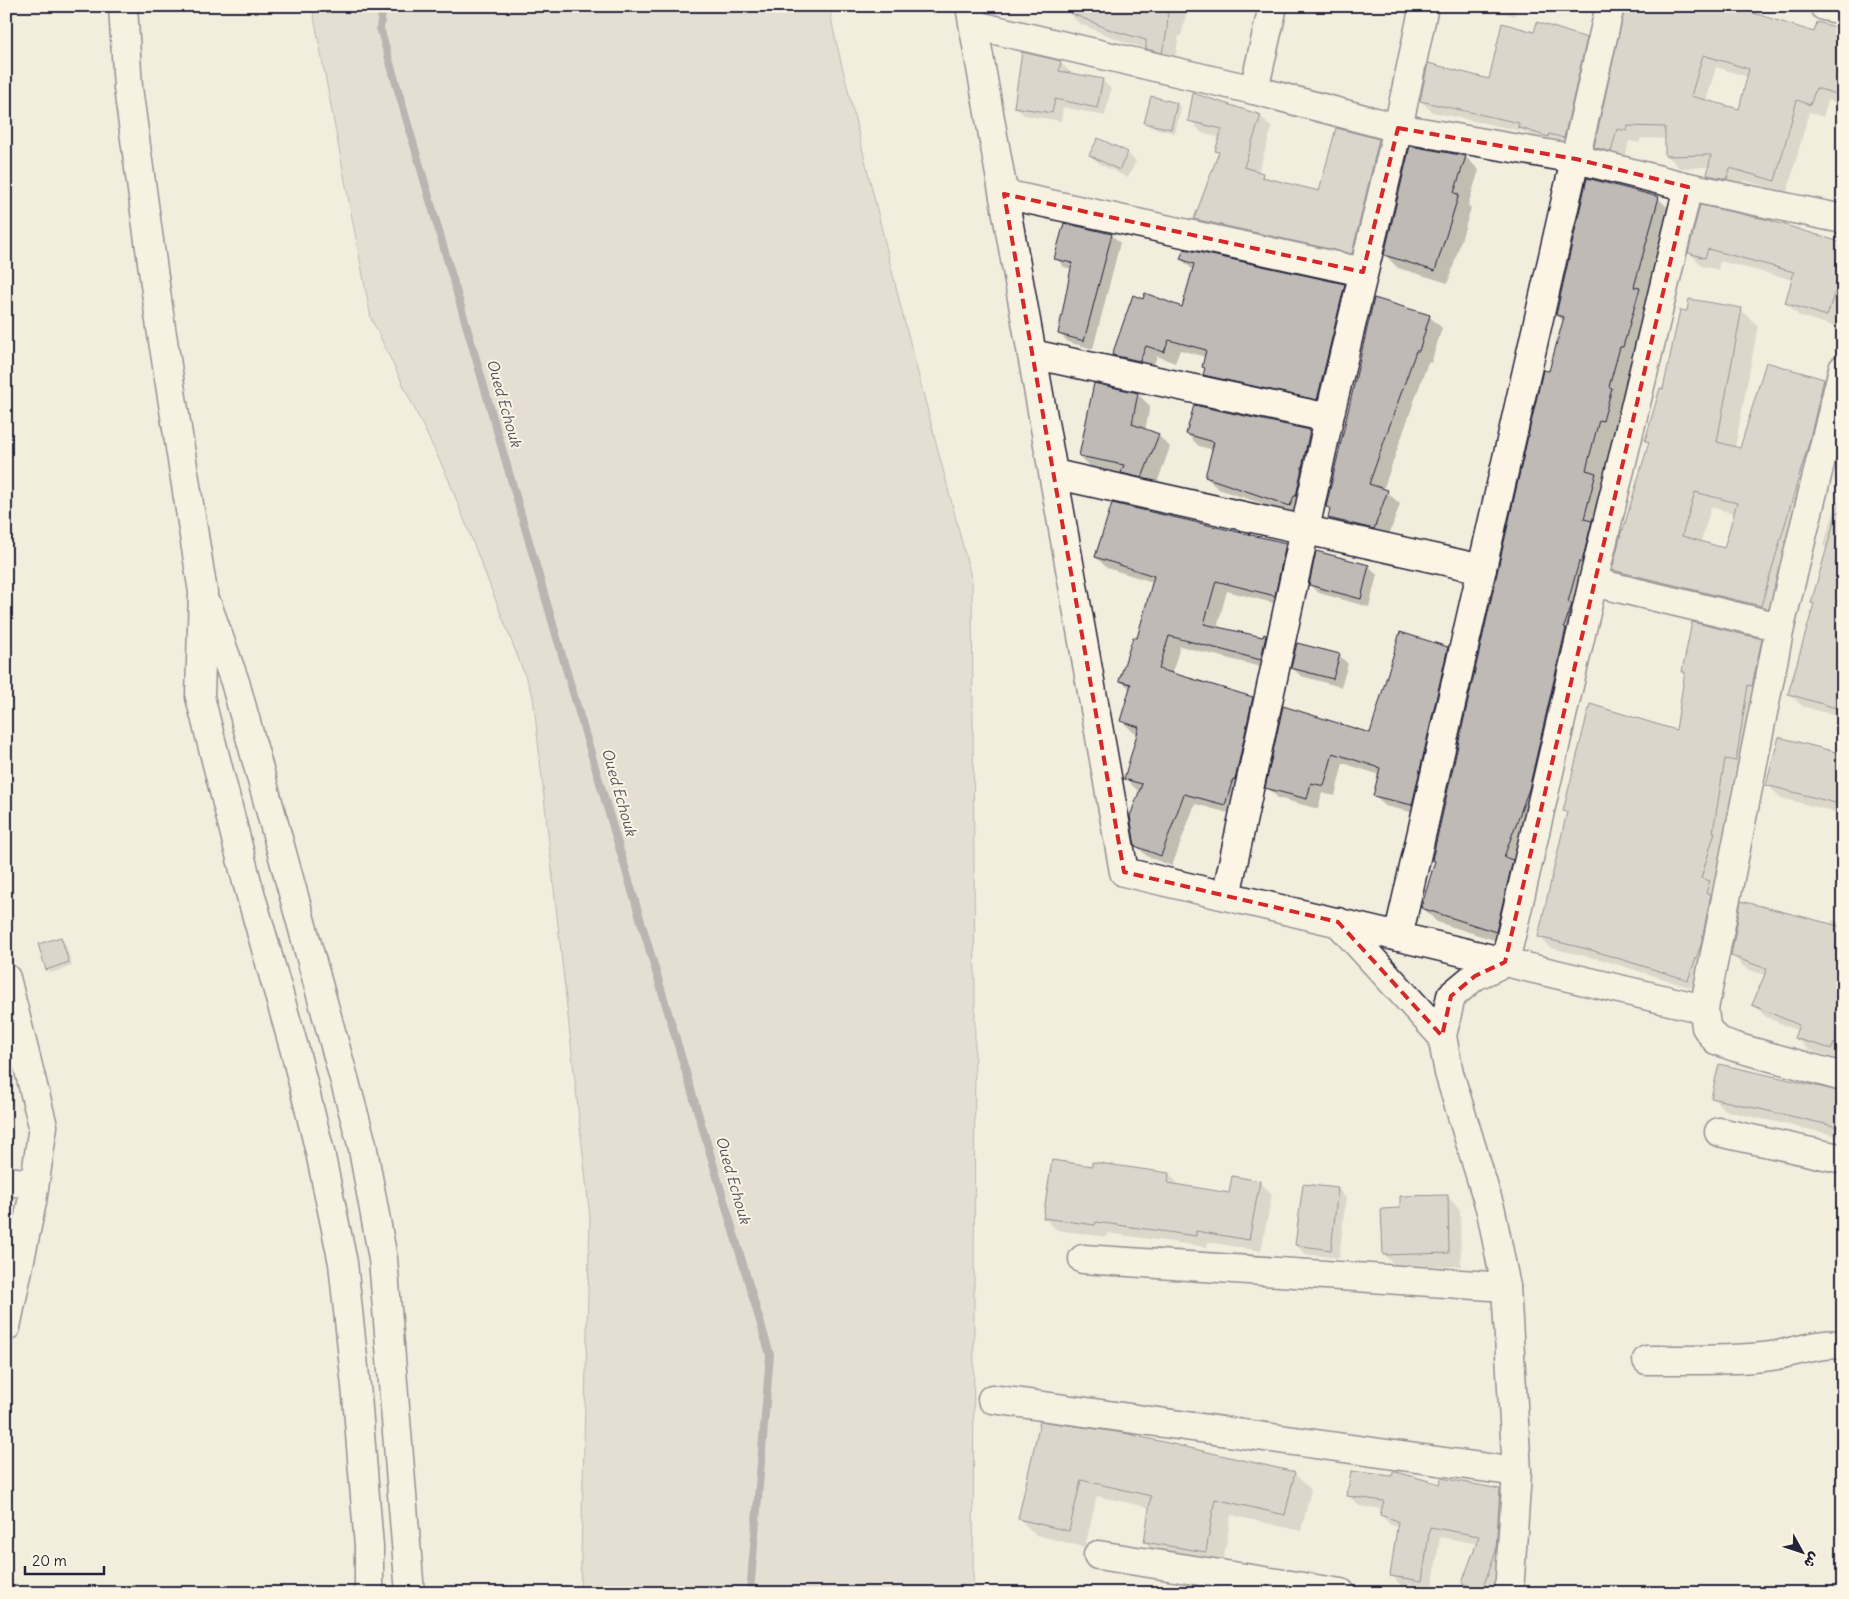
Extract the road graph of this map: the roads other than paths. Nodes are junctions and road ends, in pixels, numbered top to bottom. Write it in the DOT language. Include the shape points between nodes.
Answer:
graph roads {
  1 [pos="123,6"];
  2 [pos="1273,6"];
  3 [pos="1424,6"];
  4 [pos="1610,6"];
  5 [pos="1824,6"];
  6 [pos="1843,10"];
  7 [pos="972,16"];
  8 [pos="1254,90"];
  9 [pos="1398,128"];
  10 [pos="1576,160"];
  11 [pos="1688,186"];
  12 [pos="1004,194"];
  13 [pos="1843,219"];
  14 [pos="1363,272"];
  15 [pos="1032,354"];
  16 [pos="1843,369"];
  17 [pos="1329,418"];
  18 [pos="1054,474"];
  19 [pos="1305,530"];
  20 [pos="1482,569"];
  21 [pos="1592,582"];
  22 [pos="203,592"];
  23 [pos="1780,627"];
  24 [pos="1226,896"];
  25 [pos="1338,922"];
  26 [pos="1398,936"];
  27 [pos="1505,962"];
  28 [pos="6,978"];
  29 [pos="1704,1009"];
  30 [pos="1442,1036"];
  31 [pos="1843,1077"];
  32 [pos="1719,1132"];
  33 [pos="1843,1159"];
  34 [pos="6,1181"];
  35 [pos="34,1184"];
  36 [pos="1083,1259"];
  37 [pos="1506,1287"];
  38 [pos="6,1327"];
  39 [pos="1843,1345"];
  40 [pos="1647,1360"];
  41 [pos="992,1399"];
  42 [pos="1517,1472"];
  43 [pos="1098,1555"];
  44 [pos="369,1593"];
  45 [pos="410,1593"];
  46 [pos="1341,1593"];
  47 [pos="1509,1593"];
  1 -- 22 [label="street" via="134,136"];
  2 -- 8 [label="street"];
  3 -- 9 [label="street"];
  4 -- 10 [label="street"];
  5 -- 6 [label="street"];
  7 -- 8 [label="street"];
  7 -- 12 [label="street"];
  8 -- 9 [label="street"];
  9 -- 10 [label="street"];
  9 -- 14 [label="street"];
  10 -- 11 [label="street"];
  10 -- 20 [label="street"];
  11 -- 13 [label="street"];
  11 -- 21 [label="street"];
  12 -- 14 [label="street"];
  12 -- 15 [label="street"];
  14 -- 17 [label="street"];
  15 -- 17 [label="street"];
  15 -- 18 [label="street"];
  16 -- 23 [label="street"];
  17 -- 19 [label="street"];
  18 -- 19 [label="street"];
  18 -- 24 [label="street" via="1124,872"];
  19 -- 20 [label="street"];
  19 -- 24 [label="street"];
  20 -- 26 [label="street"];
  21 -- 23 [label="street"];
  21 -- 27 [label="street"];
  22 -- 44 [label="street" via="200,696 246,882 295,1051 343,1263 365,1490"];
  22 -- 45 [label="street" via="236,682 362,1144 383,1259"];
  23 -- 29 [label="street"];
  24 -- 25 [label="street"];
  25 -- 26 [label="street"];
  25 -- 30 [label="street"];
  26 -- 27 [label="street"];
  27 -- 29 [label="street"];
  27 -- 30 [label="street" via="1475,976 1451,996"];
  28 -- 35 [label="street" via="42,1126"];
  29 -- 31 [label="street" via="1706,1027 1716,1040"];
  30 -- 37 [label="street" via="1449,1073 1491,1211"];
  32 -- 33 [label="street"];
  34 -- 35 [label="street"];
  35 -- 38 [label="street"];
  36 -- 37 [label="street"];
  37 -- 42 [label="street"];
  39 -- 40 [label="street" via="1819,1346 1765,1357"];
  41 -- 42 [label="street"];
  42 -- 47 [label="street"];
  43 -- 46 [label="street"];
}
